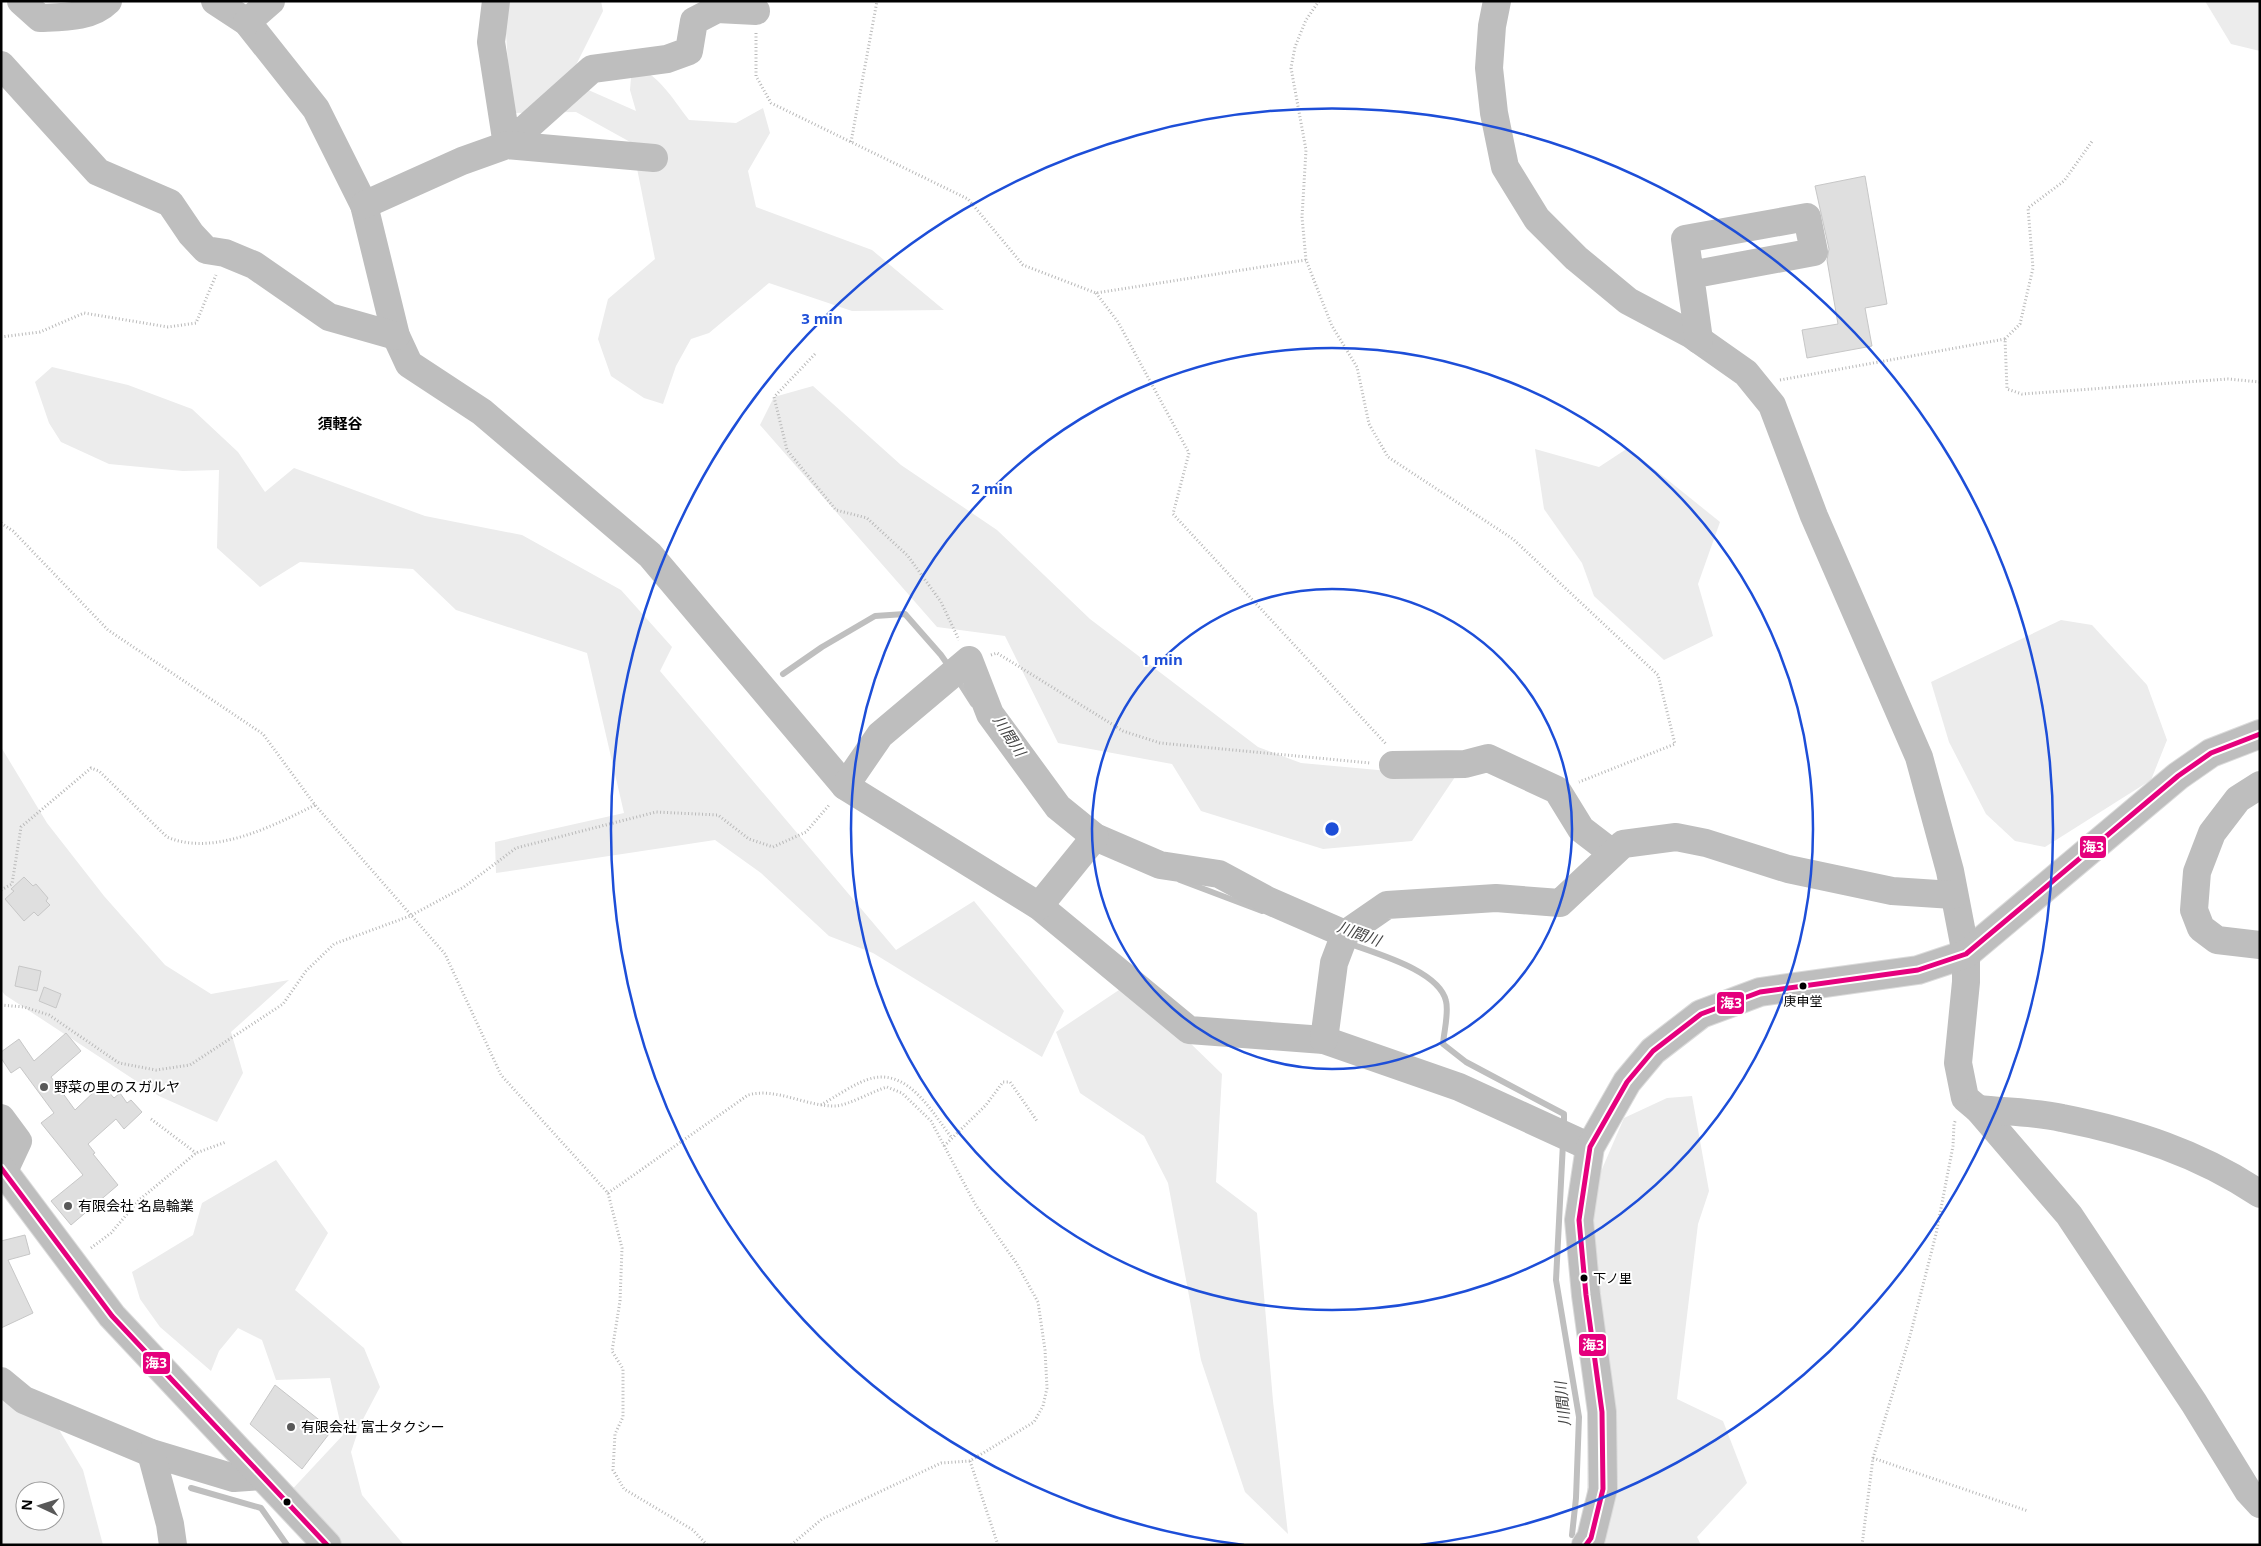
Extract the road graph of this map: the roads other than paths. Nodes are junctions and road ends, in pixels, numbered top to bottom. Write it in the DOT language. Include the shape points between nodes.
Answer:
graph roads {
  1 [pos="21,1"];
  2 [pos="108,1"];
  3 [pos="215,1"];
  4 [pos="271,1"];
  5 [pos="496,1"];
  6 [pos="1497,1"];
  7 [pos="756,11"];
  8 [pos="247,22"];
  9 [pos="1,65"];
  10 [pos="508,145"];
  11 [pos="654,158"];
  12 [pos="364,206"];
  13 [pos="1690,275"];
  14 [pos="396,336"];
  15 [pos="1699,340"];
  16 [pos="2260,734"];
  17 [pos="1393,766"];
  18 [pos="2260,785"];
  19 [pos="845,786"];
  20 [pos="1095,836"];
  21 [pos="1611,852"];
  22 [pos="1954,895"];
  23 [pos="1038,906"];
  24 [pos="1345,934"];
  25 [pos="2260,945"];
  26 [pos="1966,954"];
  27 [pos="1324,1040"];
  28 [pos="1972,1103"];
  29 [pos="1,1118"];
  30 [pos="1590,1147"];
  31 [pos="3,1170"];
  32 [pos="2260,1194"];
  33 [pos="1,1382"];
  34 [pos="151,1453"];
  35 [pos="261,1476"];
  36 [pos="2260,1504"];
  37 [pos="1593,1542"];
  38 [pos="173,1545"];
  39 [pos="327,1545"];
  1 -- 2 [label="street" via="40,18 73,17 102,7"];
  3 -- 8 [label="street"];
  4 -- 8 [label="street"];
  5 -- 10 [label="street" via="491,42"];
  6 -- 15 [label="street" via="1488,68 1505,167 1536,219 1576,258 1628,301"];
  7 -- 10 [label="street" via="717,9 694,22 689,51 592,69"];
  8 -- 12 [label="street" via="316,109"];
  9 -- 14 [label="street" via="98,172 170,203 206,250 224,253 254,265 329,317"];
  10 -- 11 [label="street"];
  10 -- 12 [label="street" via="462,161"];
  12 -- 14 [label="street"];
  13 -- 15 [label="street"];
  14 -- 19 [label="street" via="409,364 482,412 650,555"];
  15 -- 22 [label="street" via="1746,373 1772,405 1814,516 1919,757"];
  16 -- 26 [label="street" via="2211,753 2178,776"];
  17 -- 21 [label="street" via="1465,764 1488,758 1557,790 1582,829"];
  18 -- 25 [label="street" via="2238,799 2212,834 2197,872 2194,910 2201,928 2217,940"];
  19 -- 20 [label="street" via="880,735 968,660 990,714 1058,807"];
  19 -- 23 [label="street"];
  20 -- 23 [label="street"];
  20 -- 24 [label="street" via="1160,865 1219,874 1267,900"];
  21 -- 22 [label="street" via="1622,844 1676,837 1788,868 1892,891"];
  21 -- 24 [label="street" via="1560,903 1496,898 1387,905"];
  22 -- 26 [label="street"];
  23 -- 27 [label="street" via="1189,1030"];
  24 -- 27 [label="street" via="1334,963"];
  26 -- 28 [label="street" via="1958,1063"];
  26 -- 30 [label="street" via="1918,970 1760,992 1702,1014 1653,1051 1627,1082"];
  27 -- 30 [label="street" via="1460,1087"];
  28 -- 32 [label="street" via="2060,1117 2174,1147 2234,1176"];
  28 -- 36 [label="street" via="2069,1215 2194,1403 2248,1491"];
  29 -- 31 [label="street" via="18,1142"];
  30 -- 37 [label="street" via="1580,1220 1586,1295 1602,1412 1603,1489"];
  31 -- 35 [label="street" via="112,1316"];
  33 -- 34 [label="street" via="24,1400"];
  34 -- 35 [label="street" via="234,1478"];
  34 -- 38 [label="street"];
  35 -- 39 [label="street"];
}
